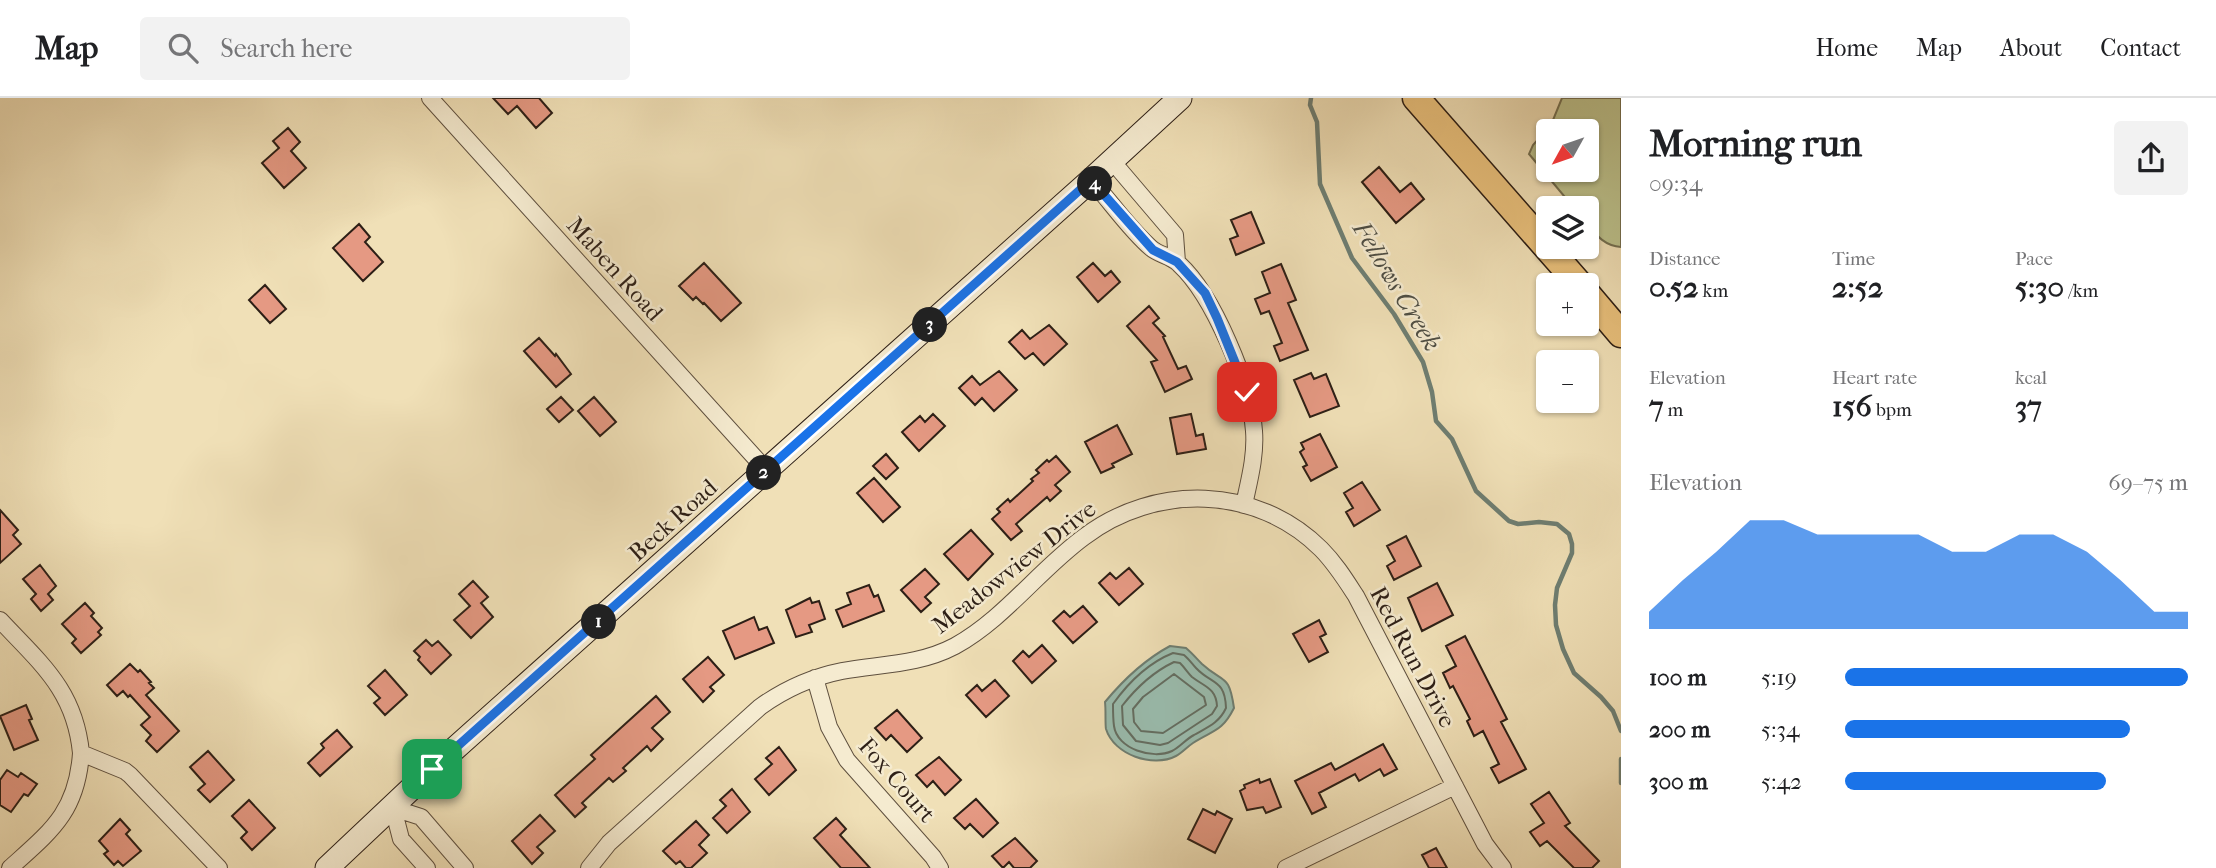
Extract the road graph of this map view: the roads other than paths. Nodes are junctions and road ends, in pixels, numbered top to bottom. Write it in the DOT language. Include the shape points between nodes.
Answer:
graph roads {
  1 [pos="430,98"];
  2 [pos="1180,98"];
  3 [pos="1416,98"];
  4 [pos="1112,162"];
  5 [pos="1091,180"];
  6 [pos="1177,262"];
  7 [pos="1569,273"];
  8 [pos="1599,308"];
  9 [pos="1621,334"];
  10 [pos="767,471"];
  11 [pos="1244,505"];
  12 [pos="0,620"];
  13 [pos="815,678"];
  14 [pos="81,753"];
  15 [pos="1455,786"];
  16 [pos="393,808"];
  17 [pos="10,868"];
  18 [pos="219,868"];
  19 [pos="327,868"];
  20 [pos="427,868"];
  21 [pos="465,868"];
  22 [pos="589,868"];
  23 [pos="940,868"];
  24 [pos="1286,868"];
  25 [pos="1503,868"];
  1 -- 10 [label="street, Maben Road"];
  2 -- 4 [label="main road, Beck Road"];
  3 -- 7 [label="main road"];
  4 -- 5 [label="main road, Beck Road"];
  4 -- 6 [label="street" via="1175,235"];
  5 -- 6 [label="street" via="1153,250"];
  5 -- 10 [label="main road, Beck Road"];
  6 -- 11 [label="street" via="1205,293 1247,392 1254,444"];
  8 -- 9 [label="main road"];
  10 -- 16 [label="main road, Beck Road"];
  11 -- 13 [label="street, Meadowview Drive" via="1187,498 1130,509 1083,537 954,646 914,662"];
  11 -- 15 [label="street, Red Run Drive" via="1296,529 1341,572"];
  12 -- 14 [label="street" via="68,699"];
  13 -- 22 [label="street, Meadowview Drive" via="760,707 609,843"];
  13 -- 23 [label="street, Fox Court" via="829,727 847,760"];
  14 -- 17 [label="street" via="70,803 46,835"];
  14 -- 18 [label="street" via="125,771"];
  15 -- 24 [label="street"];
  15 -- 25 [label="street, Red Run Drive"];
  16 -- 19 [label="main road, Beck Road"];
  16 -- 20 [label="street" via="401,839"];
  16 -- 21 [label="street" via="421,817"];
}
